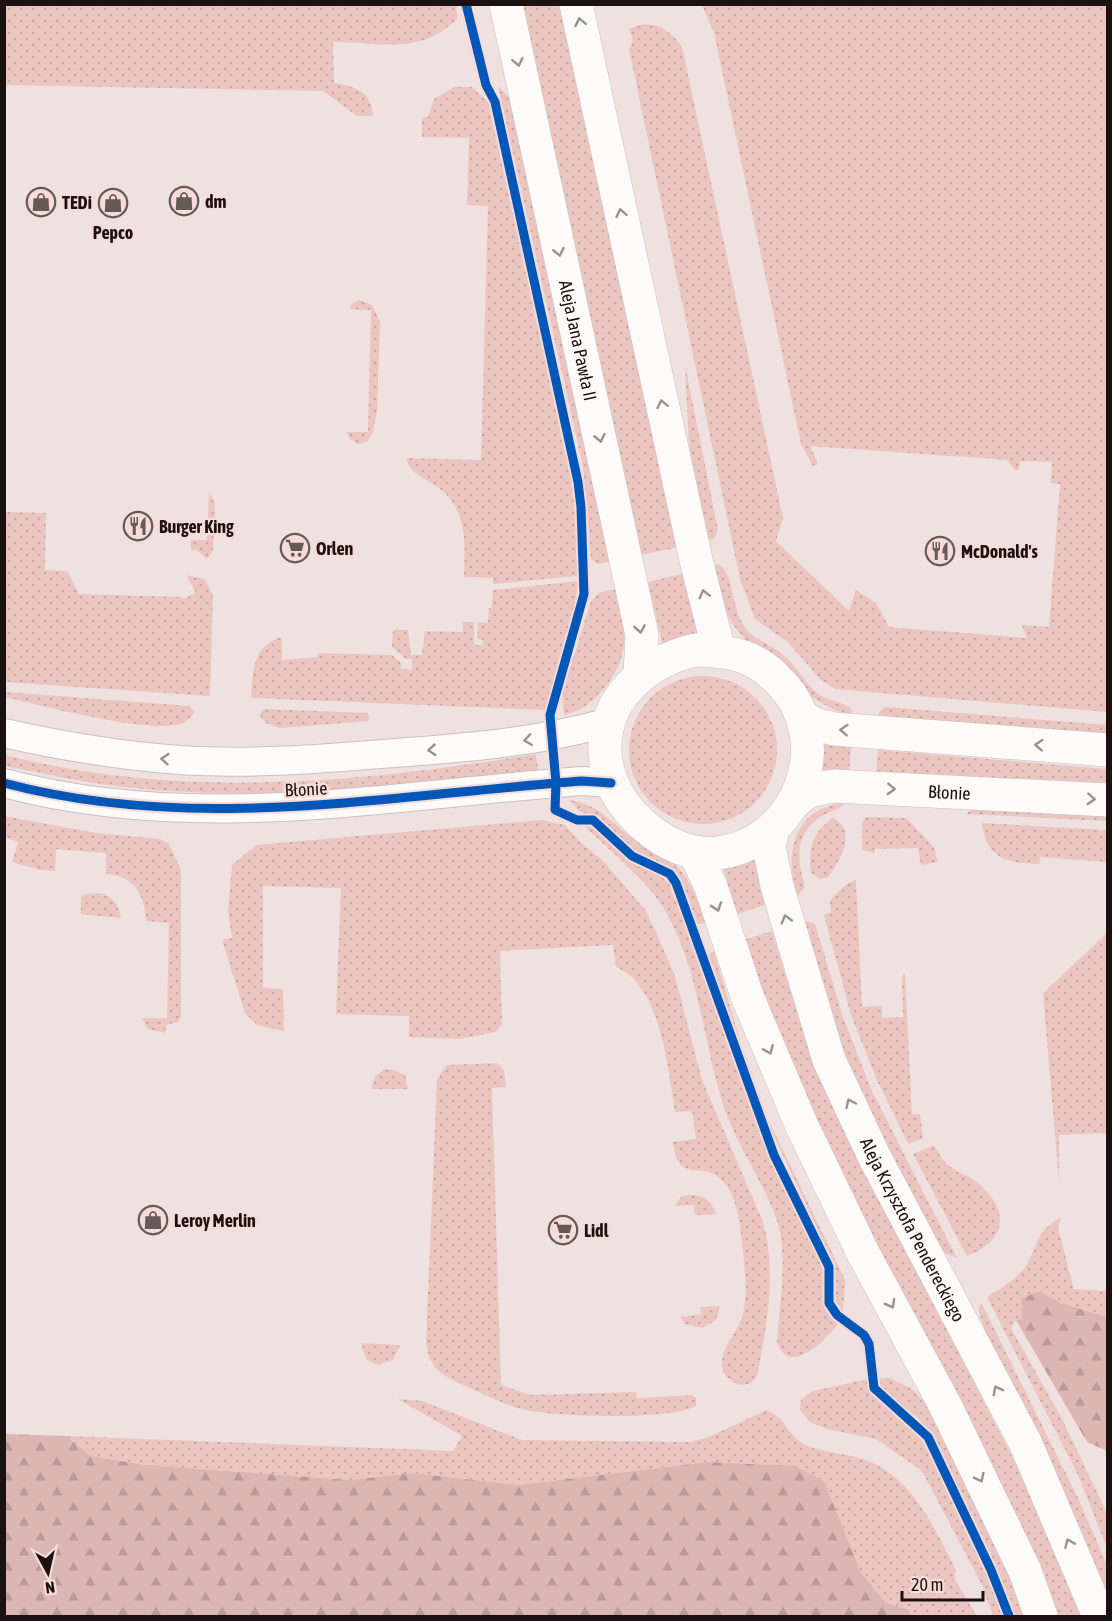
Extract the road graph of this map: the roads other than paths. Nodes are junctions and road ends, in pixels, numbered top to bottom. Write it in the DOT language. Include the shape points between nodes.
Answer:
graph roads {
  1 [pos="506,4"];
  2 [pos="576,4"];
  3 [pos="719,651"];
  4 [pos="640,675"];
  5 [pos="802,716"];
  6 [pos="606,723"];
  7 [pos="4,733"];
  8 [pos="1107,750"];
  9 [pos="4,783"];
  10 [pos="610,783"];
  11 [pos="1107,800"];
  12 [pos="795,802"];
  13 [pos="773,829"];
  14 [pos="694,853"];
  15 [pos="1041,1617"];
  16 [pos="1099,1617"];
  1 -- 4 [label="main road, Aleja Jana Pawła II, one-way" via="642,635"];
  3 -- 2 [label="main road, one-way"];
  3 -- 4 [label="main road" via="695,650 671,656"];
  3 -- 5 [label="main road" via="746,657 770,671 789,692"];
  4 -- 6 [label="main road"];
  8 -- 5 [label="main road, one-way" via="834,729"];
  5 -- 12 [label="main road" via="808,737 808,760"];
  6 -- 7 [label="street, Błonie, one-way" via="490,745 246,761 137,756"];
  6 -- 10 [label="main road"];
  9 -- 10 [label="street, Błonie" via="99,800 207,808 300,807 556,783"];
  10 -- 14 [label="main road" via="636,821 666,842"];
  12 -- 11 [label="main road, Błonie, one-way" via="808,791 834,786"];
  12 -- 13 [label="main road"];
  13 -- 14 [label="main road" via="733,850"];
  16 -- 13 [label="main road, Aleja Krzysztofa Pendereckiego, one-way" via="1025,1442 874,1156 829,1060 777,885 770,846"];
  14 -- 15 [label="main road, one-way" via="711,887 747,996 801,1124 1026,1571"];
}
